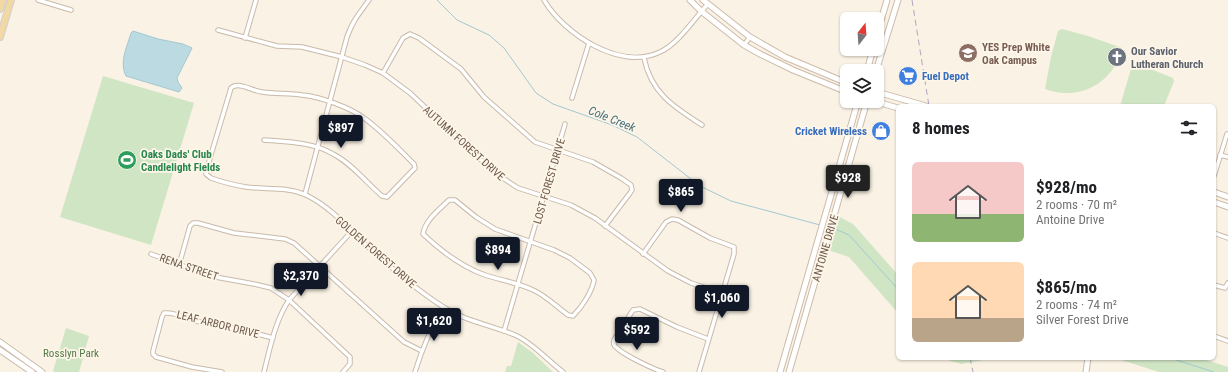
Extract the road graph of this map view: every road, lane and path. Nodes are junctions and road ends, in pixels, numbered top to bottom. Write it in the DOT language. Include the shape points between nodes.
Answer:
graph roads {
  1 [pos="3,0"];
  2 [pos="11,0"];
  3 [pos="38,0"];
  4 [pos="256,0"];
  5 [pos="369,0"];
  6 [pos="544,0"];
  7 [pos="690,0"];
  8 [pos="703,0"];
  9 [pos="886,0"];
  10 [pos="897,0"];
  11 [pos="707,5"];
  12 [pos="0,8"];
  13 [pos="71,10"];
  14 [pos="701,11"];
  15 [pos="883,12"];
  16 [pos="884,28"];
  17 [pos="218,30"];
  18 [pos="889,30"];
  19 [pos="0,37"];
  20 [pos="750,37"];
  21 [pos="245,38"];
  22 [pos="589,43"];
  23 [pos="744,45"];
  24 [pos="342,57"];
  25 [pos="644,58"];
  26 [pos="878,64"];
  27 [pos="383,73"];
  28 [pos="840,80"];
  29 [pos="840,89"];
  30 [pos="884,94"];
  31 [pos="572,98"];
  32 [pos="330,102"];
  33 [pos="884,104"];
  34 [pos="916,104"];
  35 [pos="896,107"];
  36 [pos="856,108"];
  37 [pos="865,108"];
  38 [pos="565,124"];
  39 [pos="702,125"];
  40 [pos="1227,134"];
  41 [pos="264,140"];
  42 [pos="317,148"];
  43 [pos="558,149"];
  44 [pos="1220,155"];
  45 [pos="1228,157"];
  46 [pos="1216,169"];
  47 [pos="1216,193"];
  48 [pos="305,194"];
  49 [pos="544,196"];
  50 [pos="1228,197"];
  51 [pos="1216,203"];
  52 [pos="1228,207"];
  53 [pos="606,226"];
  54 [pos="352,231"];
  55 [pos="1216,234"];
  56 [pos="1228,238"];
  57 [pos="532,241"];
  58 [pos="151,254"];
  59 [pos="643,254"];
  60 [pos="179,265"];
  61 [pos="319,266"];
  62 [pos="1228,283"];
  63 [pos="517,285"];
  64 [pos="1216,286"];
  65 [pos="803,291"];
  66 [pos="722,293"];
  67 [pos="812,294"];
  68 [pos="289,300"];
  69 [pos="443,307"];
  70 [pos="504,331"];
  71 [pos="1216,337"];
  72 [pos="273,338"];
  73 [pos="708,339"];
  74 [pos="789,341"];
  75 [pos="1228,341"];
  76 [pos="0,342"];
  77 [pos="798,343"];
  78 [pos="0,350"];
  79 [pos="12,351"];
  80 [pos="422,351"];
  81 [pos="8,356"];
  82 [pos="19,356"];
  83 [pos="1088,360"];
  84 [pos="17,362"];
  85 [pos="32,372"];
  86 [pos="42,372"];
  87 [pos="222,372"];
  88 [pos="264,372"];
  89 [pos="343,372"];
  90 [pos="415,372"];
  91 [pos="563,372"];
  92 [pos="663,372"];
  93 [pos="699,372"];
  94 [pos="780,372"];
  95 [pos="789,372"];
  96 [pos="1086,372"];
  1 -- 12 [label="main road"];
  2 -- 19 [label="main road"];
  3 -- 13 [label="street"];
  4 -- 21 [label="street"];
  5 -- 24 [label="street" via="351,25"];
  6 -- 22 [label="street" via="550,11 569,30"];
  7 -- 14 [label="main road"];
  8 -- 11 [label="main road"];
  9 -- 15 [label="main road"];
  10 -- 18 [label="main road"];
  11 -- 14 [label="street"];
  11 -- 20 [label="main road"];
  14 -- 23 [label="main road"];
  14 -- 25 [label="street" via="674,43 661,52"];
  16 -- 18 [label="main road"];
  17 -- 21 [label="street, AUTUMN FOREST DRIVE"];
  18 -- 26 [label="main road"];
  20 -- 23 [label="street"];
  20 -- 28 [label="main road" via="785,57"];
  21 -- 24 [label="street, AUTUMN FOREST DRIVE" via="277,46 302,47"];
  22 -- 25 [label="street" via="612,54"];
  22 -- 31 [label="street"];
  23 -- 29 [label="main road" via="793,70"];
  24 -- 27 [label="street, AUTUMN FOREST DRIVE"];
  24 -- 32 [label="street"];
  25 -- 39 [label="street" via="647,71 656,88"];
  27 -- 43 [label="street" via="403,38 410,34 461,69 484,97 528,138"];
  27 -- 49 [label="street, AUTUMN FOREST DRIVE" via="410,94 495,172 518,188"];
  30 -- 34 [label="main road"];
  32 -- 42 [label="street"];
  32 -- 42 [label="street" via="365,118 414,164 415,168 387,197 382,196 343,160 333,153"];
  32 -- 48 [label="street, GOLDEN FOREST DRIVE" via="301,94 259,92 238,85 233,86 207,168 206,174 210,178 222,182"];
  33 -- 35 [label="main road"];
  36 -- 65 [label="main road, ANTOINE DRIVE"];
  37 -- 67 [label="main road, ANTOINE DRIVE"];
  38 -- 43 [label="street, LOST FOREST DRIVE"];
  40 -- 44 [label="street"];
  41 -- 42 [label="street"];
  42 -- 48 [label="street"];
  43 -- 49 [label="street, LOST FOREST DRIVE"];
  43 -- 53 [label="street" via="593,162 631,185 630,194"];
  44 -- 45 [label="street"];
  44 -- 46 [label="street"];
  47 -- 50 [label="main road"];
  48 -- 54 [label="street, GOLDEN FOREST DRIVE"];
  49 -- 53 [label="street, AUTUMN FOREST DRIVE" via="571,204"];
  49 -- 57 [label="street, LOST FOREST DRIVE"];
  51 -- 52 [label="main road"];
  53 -- 59 [label="street, AUTUMN FOREST DRIVE"];
  54 -- 61 [label="street"];
  54 -- 69 [label="street, GOLDEN FOREST DRIVE"];
  55 -- 56 [label="street"];
  57 -- 63 [label="street, LOST FOREST DRIVE"];
  57 -- 63 [label="street" via="570,258 590,273 594,280 593,285 573,316 532,289"];
  57 -- 63 [label="street" via="495,229 455,200 449,200 424,229 423,234 435,245 468,267"];
  58 -- 60 [label="street, RENA STREET"];
  59 -- 66 [label="street, AUTUMN FOREST DRIVE" via="691,283"];
  59 -- 66 [label="street" via="666,222 672,219 734,247"];
  60 -- 61 [label="street" via="190,226 198,223 234,233 285,239 294,243"];
  60 -- 68 [label="street, RENA STREET" via="210,276 270,288"];
  61 -- 68 [label="street"];
  61 -- 80 [label="street" via="404,342"];
  62 -- 64 [label="street" via="1225,288"];
  63 -- 70 [label="street, LOST FOREST DRIVE"];
  65 -- 67 [label="main road"];
  65 -- 74 [label="main road, ANTOINE DRIVE"];
  66 -- 73 [label="street"];
  67 -- 77 [label="main road, ANTOINE DRIVE"];
  68 -- 72 [label="street"];
  68 -- 89 [label="street, RENA STREET" via="350,357 350,364"];
  69 -- 70 [label="street, GOLDEN FOREST DRIVE" via="478,323"];
  69 -- 80 [label="street"];
  70 -- 91 [label="street, GOLDEN FOREST DRIVE" via="516,335 537,349"];
  71 -- 75 [label="street"];
  72 -- 87 [label="street, LEAF ARBOR DRIVE" via="164,313 153,354 192,367"];
  72 -- 88 [label="street"];
  73 -- 92 [label="street" via="640,309 633,310 614,340 615,348"];
  73 -- 93 [label="street"];
  74 -- 77 [label="main road"];
  74 -- 94 [label="main road, ANTOINE DRIVE"];
  76 -- 79 [label="main road"];
  77 -- 95 [label="main road, ANTOINE DRIVE"];
  78 -- 81 [label="main road"];
  79 -- 81 [label="main road"];
  79 -- 82 [label="main road"];
  80 -- 90 [label="street"];
  81 -- 84 [label="main road"];
  82 -- 84 [label="main road"];
  82 -- 86 [label="main road"];
  83 -- 96 [label="main road"];
  84 -- 85 [label="main road"];
}
